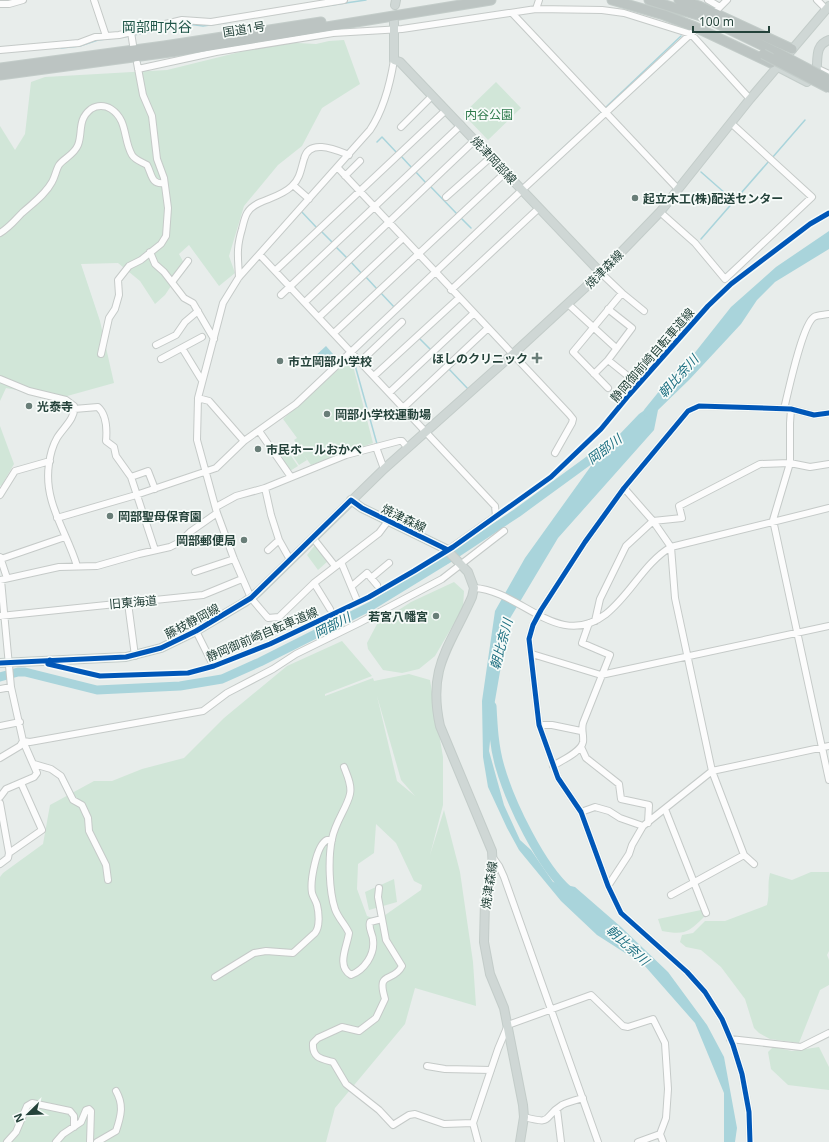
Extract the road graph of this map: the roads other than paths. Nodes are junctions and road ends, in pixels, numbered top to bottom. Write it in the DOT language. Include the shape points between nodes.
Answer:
graph roads {
  1 [pos="23,0"];
  2 [pos="94,0"];
  3 [pos="344,0"];
  4 [pos="453,0"];
  5 [pos="491,0"];
  6 [pos="539,0"];
  7 [pos="612,0"];
  8 [pos="618,0"];
  9 [pos="649,0"];
  10 [pos="679,0"];
  11 [pos="708,0"];
  12 [pos="727,0"];
  13 [pos="817,0"];
  14 [pos="0,4"];
  15 [pos="827,7"];
  16 [pos="536,10"];
  17 [pos="513,14"];
  18 [pos="394,26"];
  19 [pos="130,32"];
  20 [pos="693,32"];
  21 [pos="106,36"];
  22 [pos="829,40"];
  23 [pos="133,45"];
  24 [pos="0,50"];
  25 [pos="792,50"];
  26 [pos="394,60"];
  27 [pos="778,67"];
  28 [pos="0,68"];
  29 [pos="818,69"];
  30 [pos="829,74"];
  31 [pos="0,75"];
  32 [pos="829,80"];
  33 [pos="814,85"];
  34 [pos="829,88"];
  35 [pos="829,93"];
  36 [pos="432,96"];
  37 [pos="750,99"];
  38 [pos="446,110"];
  39 [pos="606,113"];
  40 [pos="731,123"];
  41 [pos="461,125"];
  42 [pos="401,127"];
  43 [pos="475,140"];
  44 [pos="349,155"];
  45 [pos="491,157"];
  46 [pos="360,161"];
  47 [pos="338,168"];
  48 [pos="506,172"];
  49 [pos="346,176"];
  50 [pos="164,183"];
  51 [pos="294,185"];
  52 [pos="522,190"];
  53 [pos="360,191"];
  54 [pos="677,191"];
  55 [pos="446,197"];
  56 [pos="309,199"];
  57 [pos="375,207"];
  58 [pos="539,208"];
  59 [pos="660,212"];
  60 [pos="389,223"];
  61 [pos="0,233"];
  62 [pos="403,238"];
  63 [pos="150,252"];
  64 [pos="260,255"];
  65 [pos="419,255"];
  66 [pos="188,261"];
  67 [pos="276,270"];
  68 [pos="435,273"];
  69 [pos="601,273"];
  70 [pos="239,277"];
  71 [pos="172,282"];
  72 [pos="290,286"];
  73 [pos="451,290"];
  74 [pos="622,293"];
  75 [pos="281,295"];
  76 [pos="459,298"];
  77 [pos="305,302"];
  78 [pos="568,304"];
  79 [pos="608,309"];
  80 [pos="198,311"];
  81 [pos="644,311"];
  82 [pos="474,313"];
  83 [pos="829,314"];
  84 [pos="320,317"];
  85 [pos="402,322"];
  86 [pos="488,328"];
  87 [pos="592,328"];
  88 [pos="334,333"];
  89 [pos="202,337"];
  90 [pos="214,338"];
  91 [pos="156,345"];
  92 [pos="182,348"];
  93 [pos="616,348"];
  94 [pos="352,351"];
  95 [pos="101,354"];
  96 [pos="513,354"];
  97 [pos="161,359"];
  98 [pos="608,360"];
  99 [pos="361,361"];
  100 [pos="594,374"];
  101 [pos="375,375"];
  102 [pos="202,379"];
  103 [pos="0,380"];
  104 [pos="634,381"];
  105 [pos="608,388"];
  106 [pos="390,392"];
  107 [pos="198,398"];
  108 [pos="404,407"];
  109 [pos="74,408"];
  110 [pos="784,409"];
  111 [pos="792,410"];
  112 [pos="829,413"];
  113 [pos="259,431"];
  114 [pos="427,431"];
  115 [pos="244,441"];
  116 [pos="376,447"];
  117 [pos="407,447"];
  118 [pos="555,453"];
  119 [pos="50,461"];
  120 [pos="790,463"];
  121 [pos="829,464"];
  122 [pos="384,469"];
  123 [pos="206,473"];
  124 [pos="131,477"];
  125 [pos="291,477"];
  126 [pos="265,488"];
  127 [pos="624,488"];
  128 [pos="155,489"];
  129 [pos="136,494"];
  130 [pos="0,495"];
  131 [pos="351,500"];
  132 [pos="829,508"];
  133 [pos="216,510"];
  134 [pos="57,518"];
  135 [pos="773,520"];
  136 [pos="388,521"];
  137 [pos="653,521"];
  138 [pos="504,531"];
  139 [pos="65,537"];
  140 [pos="313,538"];
  141 [pos="279,540"];
  142 [pos="672,547"];
  143 [pos="155,550"];
  144 [pos="268,550"];
  145 [pos="449,551"];
  146 [pos="0,558"];
  147 [pos="292,558"];
  148 [pos="234,559"];
  149 [pos="341,562"];
  150 [pos="389,563"];
  151 [pos="462,563"];
  152 [pos="77,566"];
  153 [pos="335,566"];
  154 [pos="195,572"];
  155 [pos="371,578"];
  156 [pos="3,579"];
  157 [pos="242,579"];
  158 [pos="314,583"];
  159 [pos="377,585"];
  160 [pos="352,586"];
  161 [pos="474,588"];
  162 [pos="251,598"];
  163 [pos="356,598"];
  164 [pos="128,603"];
  165 [pos="330,609"];
  166 [pos="536,614"];
  167 [pos="2,615"];
  168 [pos="592,622"];
  169 [pos="829,626"];
  170 [pos="196,631"];
  171 [pos="797,633"];
  172 [pos="532,654"];
  173 [pos="135,656"];
  174 [pos="688,656"];
  175 [pos="212,663"];
  176 [pos="6,664"];
  177 [pos="601,675"];
  178 [pos="11,687"];
  179 [pos="0,689"];
  180 [pos="20,722"];
  181 [pos="539,725"];
  182 [pos="0,726"];
  183 [pos="581,731"];
  184 [pos="23,741"];
  185 [pos="829,746"];
  186 [pos="581,747"];
  187 [pos="821,747"];
  188 [pos="0,758"];
  189 [pos="34,764"];
  190 [pos="553,766"];
  191 [pos="344,767"];
  192 [pos="712,771"];
  193 [pos="829,780"];
  194 [pos="21,783"];
  195 [pos="0,796"];
  196 [pos="0,803"];
  197 [pos="666,809"];
  198 [pos="581,812"];
  199 [pos="645,824"];
  200 [pos="332,840"];
  201 [pos="9,853"];
  202 [pos="744,855"];
  203 [pos="494,859"];
  204 [pos="0,864"];
  205 [pos="754,864"];
  206 [pos="108,880"];
  207 [pos="693,883"];
  208 [pos="608,886"];
  209 [pos="379,888"];
  210 [pos="671,895"];
  211 [pos="706,913"];
  212 [pos="382,919"];
  213 [pos="215,977"];
  214 [pos="552,1010"];
  215 [pos="508,1025"];
  216 [pos="829,1033"];
  217 [pos="730,1039"];
  218 [pos="427,1066"];
  219 [pos="491,1070"];
  220 [pos="116,1091"];
  221 [pos="583,1098"];
  222 [pos="557,1109"];
  223 [pos="524,1117"];
  224 [pos="473,1123"];
  225 [pos="74,1127"];
  226 [pos="660,1134"];
  227 [pos="7,1142"];
  228 [pos="56,1142"];
  229 [pos="90,1142"];
  230 [pos="98,1142"];
  231 [pos="478,1142"];
  232 [pos="520,1142"];
  233 [pos="561,1142"];
  234 [pos="598,1142"];
  235 [pos="638,1142"];
  236 [pos="663,1142"];
  237 [pos="750,1142"];
  1 -- 14 [label="street"];
  2 -- 21 [label="street"];
  3 -- 19 [label="street" via="211,22 182,20"];
  4 -- 28 [label="highway, 国道1号" via="164,46"];
  5 -- 31 [label="highway, 国道1号" via="185,50"];
  6 -- 16 [label="street"];
  7 -- 27 [label="highway" via="695,27"];
  8 -- 34 [label="highway, bridge" via="691,20 726,35"];
  9 -- 32 [label="highway, bridge" via="704,17"];
  10 -- 25 [label="highway" via="699,6"];
  11 -- 12 [label="street" via="718,9"];
  13 -- 15 [label="street"];
  15 -- 25 [label="main road, 焼津森線"];
  16 -- 17 [label="street"];
  16 -- 20 [label="street" via="613,11"];
  17 -- 18 [label="street"];
  17 -- 39 [label="street"];
  18 -- 26 [label="main road"];
  18 -- 50 [label="street" via="333,33 137,66 143,95 152,116 157,159"];
  19 -- 21 [label="street"];
  19 -- 23 [label="street"];
  20 -- 37 [label="street"];
  20 -- 39 [label="street"];
  21 -- 24 [label="street" via="79,43"];
  22 -- 29 [label="main road" via="822,43 818,49"];
  25 -- 27 [label="main road, 焼津森線"];
  26 -- 36 [label="main road, 焼津岡部線" via="400,62"];
  26 -- 44 [label="street" via="389,88 380,115"];
  27 -- 33 [label="main road"];
  27 -- 37 [label="main road, 焼津森線"];
  29 -- 30 [label="street"];
  29 -- 33 [label="main road"];
  33 -- 35 [label="street"];
  36 -- 38 [label="main road, 焼津岡部線"];
  36 -- 42 [label="street"];
  37 -- 40 [label="main road, 焼津森線"];
  38 -- 41 [label="main road, 焼津岡部線"];
  38 -- 53 [label="street"];
  39 -- 52 [label="street"];
  39 -- 54 [label="street" via="677,188"];
  40 -- 54 [label="main road, 焼津森線"];
  40 -- 59 [label="street" via="812,197 725,279 695,243"];
  41 -- 43 [label="main road, 焼津岡部線"];
  41 -- 57 [label="street"];
  43 -- 45 [label="main road, 焼津岡部線"];
  43 -- 60 [label="street"];
  44 -- 47 [label="street"];
  44 -- 51 [label="street" via="331,148 308,150"];
  45 -- 48 [label="main road, 焼津岡部線"];
  45 -- 55 [label="street"];
  46 -- 49 [label="street"];
  47 -- 49 [label="street"];
  47 -- 56 [label="street"];
  48 -- 52 [label="main road, 焼津岡部線"];
  48 -- 65 [label="street"];
  49 -- 53 [label="street"];
  50 -- 61 [label="street" via="154,182 147,165 132,155 125,129 115,112 110,107 98,106 91,109 84,118 80,126 78,146 60,164 46,191 14,223"];
  50 -- 63 [label="street" via="168,208 166,236 164,241"];
  51 -- 56 [label="street"];
  51 -- 70 [label="street" via="282,194 253,207 245,215 237,245"];
  52 -- 58 [label="main road, 焼津岡部線"];
  52 -- 68 [label="street"];
  53 -- 57 [label="street"];
  53 -- 67 [label="street"];
  54 -- 59 [label="main road, 焼津森線"];
  56 -- 64 [label="street"];
  57 -- 60 [label="street"];
  57 -- 72 [label="street"];
  58 -- 69 [label="main road, 焼津岡部線"];
  58 -- 73 [label="street"];
  59 -- 69 [label="main road, 焼津森線"];
  60 -- 62 [label="street"];
  60 -- 77 [label="street"];
  62 -- 65 [label="street"];
  62 -- 84 [label="street"];
  63 -- 71 [label="street" via="155,264"];
  63 -- 95 [label="street" via="129,266 118,280 119,295 109,318"];
  64 -- 67 [label="street"];
  64 -- 70 [label="street"];
  65 -- 68 [label="street"];
  65 -- 88 [label="street"];
  66 -- 71 [label="street"];
  67 -- 72 [label="street"];
  68 -- 73 [label="street"];
  68 -- 94 [label="street"];
  69 -- 74 [label="street"];
  69 -- 78 [label="main road, 焼津森線"];
  70 -- 90 [label="street" via="223,303"];
  71 -- 80 [label="street" via="184,298 194,303"];
  72 -- 75 [label="street"];
  72 -- 77 [label="street"];
  73 -- 76 [label="street"];
  74 -- 79 [label="street"];
  74 -- 81 [label="street"];
  76 -- 82 [label="street"];
  76 -- 101 [label="street"];
  77 -- 84 [label="street"];
  78 -- 87 [label="street"];
  78 -- 96 [label="main road, 焼津森線"];
  79 -- 87 [label="street"];
  79 -- 93 [label="street" via="632,328"];
  80 -- 90 [label="street"];
  80 -- 91 [label="street" via="185,322 176,335"];
  82 -- 86 [label="street"];
  82 -- 106 [label="street"];
  83 -- 110 [label="street" via="814,317 809,322 797,355"];
  84 -- 88 [label="street"];
  85 -- 99 [label="street"];
  86 -- 96 [label="street"];
  86 -- 108 [label="street"];
  87 -- 93 [label="street"];
  87 -- 100 [label="street" via="573,352"];
  88 -- 94 [label="street"];
  89 -- 92 [label="street"];
  90 -- 102 [label="street"];
  92 -- 97 [label="street"];
  92 -- 102 [label="street"];
  93 -- 98 [label="street"];
  94 -- 99 [label="street"];
  94 -- 113 [label="street" via="296,404"];
  96 -- 114 [label="main road, 焼津森線"];
  96 -- 118 [label="street" via="573,419"];
  98 -- 100 [label="street"];
  98 -- 104 [label="street"];
  99 -- 101 [label="street"];
  100 -- 105 [label="street"];
  101 -- 106 [label="street"];
  102 -- 107 [label="street"];
  103 -- 109 [label="street" via="28,391 66,400"];
  106 -- 108 [label="street"];
  107 -- 115 [label="street" via="209,401"];
  107 -- 123 [label="street" via="197,440"];
  108 -- 114 [label="street"];
  109 -- 119 [label="street" via="74,413 54,443"];
  109 -- 124 [label="street" via="93,406 101,410 107,428 106,441 114,448 116,456"];
  110 -- 111 [label="street"];
  110 -- 127 [label="street" via="694,407"];
  111 -- 112 [label="street" via="814,415"];
  111 -- 120 [label="street"];
  113 -- 115 [label="street"];
  113 -- 125 [label="street"];
  114 -- 117 [label="main road, 焼津森線"];
  114 -- 145 [label="street" via="492,501 497,512 496,516"];
  115 -- 123 [label="street" via="216,468"];
  116 -- 117 [label="street" via="400,441"];
  116 -- 122 [label="street"];
  116 -- 125 [label="street" via="346,455"];
  117 -- 122 [label="main road, 焼津森線"];
  119 -- 130 [label="street" via="15,471"];
  119 -- 134 [label="street" via="50,496"];
  120 -- 121 [label="street" via="810,467"];
  120 -- 135 [label="street"];
  120 -- 137 [label="street" via="760,464 679,506 682,518"];
  122 -- 131 [label="main road, 焼津森線"];
  123 -- 128 [label="street"];
  123 -- 133 [label="street"];
  124 -- 128 [label="street" via="148,471"];
  124 -- 129 [label="street"];
  125 -- 126 [label="street"];
  126 -- 133 [label="street" via="236,496"];
  126 -- 141 [label="street"];
  127 -- 137 [label="street"];
  127 -- 166 [label="street"];
  128 -- 129 [label="street"];
  129 -- 134 [label="street"];
  129 -- 143 [label="street"];
  131 -- 136 [label="main road, 焼津森線"];
  131 -- 140 [label="main road, 藤枝静岡線"];
  132 -- 135 [label="street"];
  133 -- 143 [label="street" via="176,545"];
  133 -- 148 [label="street"];
  134 -- 139 [label="street"];
  135 -- 142 [label="street"];
  135 -- 171 [label="street"];
  136 -- 145 [label="main road, 焼津森線"];
  136 -- 149 [label="street" via="379,533"];
  137 -- 142 [label="street"];
  137 -- 168 [label="street" via="626,546 600,599"];
  138 -- 151 [label="street"];
  139 -- 146 [label="street"];
  139 -- 152 [label="street"];
  140 -- 147 [label="main road, 藤枝静岡線"];
  140 -- 153 [label="street"];
  141 -- 144 [label="street"];
  141 -- 147 [label="street" via="288,556"];
  142 -- 168 [label="street" via="654,560 611,609"];
  142 -- 174 [label="street" via="675,598"];
  143 -- 152 [label="street" via="97,566"];
  145 -- 151 [label="main road, 焼津森線"];
  146 -- 156 [label="street"];
  147 -- 162 [label="main road, 藤枝静岡線"];
  148 -- 154 [label="street"];
  148 -- 157 [label="street"];
  149 -- 153 [label="street"];
  149 -- 160 [label="street"];
  150 -- 155 [label="street"];
  151 -- 161 [label="main road, 焼津森線"];
  151 -- 184 [label="street" via="442,579 296,654 227,693 203,711 30,742"];
  152 -- 156 [label="street" via="59,567"];
  153 -- 158 [label="street"];
  155 -- 159 [label="street"];
  155 -- 160 [label="street" via="367,573"];
  156 -- 167 [label="street"];
  157 -- 162 [label="street"];
  157 -- 164 [label="street, 旧東海道" via="203,595"];
  158 -- 162 [label="street" via="279,617 272,619 268,618"];
  158 -- 165 [label="street"];
  160 -- 163 [label="street"];
  161 -- 166 [label="street" via="497,594"];
  161 -- 203 [label="main road, 焼津森線" via="469,605 441,661 436,689 436,708 440,726"];
  162 -- 170 [label="main road, 藤枝静岡線"];
  164 -- 167 [label="street, 旧東海道"];
  164 -- 173 [label="street"];
  166 -- 168 [label="street" via="561,626 573,627"];
  166 -- 172 [label="street" via="529,639"];
  167 -- 176 [label="street"];
  168 -- 177 [label="street" via="582,643 610,655"];
  169 -- 171 [label="street"];
  170 -- 173 [label="main road, 藤枝静岡線" via="161,648"];
  170 -- 175 [label="street"];
  171 -- 174 [label="street"];
  171 -- 187 [label="street"];
  172 -- 177 [label="street"];
  172 -- 181 [label="street"];
  173 -- 176 [label="main road, 藤枝静岡線"];
  174 -- 177 [label="street"];
  174 -- 192 [label="street"];
  176 -- 178 [label="street"];
  177 -- 183 [label="street"];
  178 -- 179 [label="street"];
  178 -- 180 [label="street"];
  180 -- 182 [label="street"];
  180 -- 184 [label="street"];
  181 -- 183 [label="street"];
  181 -- 190 [label="street"];
  183 -- 186 [label="street"];
  184 -- 188 [label="street" via="20,746"];
  184 -- 189 [label="street"];
  185 -- 187 [label="street"];
  186 -- 190 [label="street"];
  186 -- 199 [label="street" via="586,758 619,784 621,800 649,805"];
  187 -- 192 [label="street"];
  187 -- 193 [label="street"];
  189 -- 194 [label="street" via="37,773"];
  189 -- 206 [label="street" via="51,769 61,776 73,800 82,805 88,818 89,831 106,865"];
  190 -- 198 [label="street"];
  191 -- 200 [label="street" via="350,782 350,793"];
  192 -- 197 [label="street"];
  192 -- 202 [label="street"];
  194 -- 195 [label="street" via="6,789"];
  194 -- 201 [label="street" via="42,830"];
  196 -- 201 [label="street"];
  197 -- 199 [label="street"];
  197 -- 207 [label="street"];
  198 -- 199 [label="street" via="595,806 620,818"];
  198 -- 208 [label="street"];
  199 -- 208 [label="street"];
  200 -- 212 [label="street" via="332,898 335,911 349,933 342,965 345,971 351,974 358,972 366,965 374,941 370,922"];
  200 -- 213 [label="street" via="327,840 320,846 314,871 312,888 317,904 316,933 293,953 254,953"];
  201 -- 204 [label="street" via="8,858"];
  202 -- 205 [label="street"];
  202 -- 207 [label="street"];
  203 -- 214 [label="street" via="502,872"];
  203 -- 215 [label="main road, 焼津森線" via="486,901 484,942 490,974"];
  207 -- 210 [label="street"];
  207 -- 211 [label="street"];
  208 -- 217 [label="street" via="625,917 682,966 705,992 722,1019"];
  209 -- 212 [label="street"];
  212 -- 224 [label="street" via="386,940 402,966 381,986 384,1003 376,1018 364,1029 354,1031 342,1027 318,1038 313,1044 312,1051 316,1057 333,1062 346,1084 380,1110 393,1125 415,1114 444,1124"];
  214 -- 215 [label="street"];
  214 -- 221 [label="street"];
  214 -- 226 [label="street" via="591,995 623,1026 628,1027 653,1019 665,1043 668,1089 666,1118"];
  215 -- 219 [label="street"];
  215 -- 223 [label="main road, 焼津森線"];
  216 -- 217 [label="street" via="800,1046"];
  217 -- 237 [label="street" via="744,1083 749,1112"];
  218 -- 219 [label="street"];
  219 -- 224 [label="street"];
  220 -- 230 [label="street" via="122,1110 116,1131"];
  221 -- 222 [label="street"];
  221 -- 234 [label="street"];
  222 -- 223 [label="street" via="545,1120"];
  222 -- 233 [label="street"];
  223 -- 232 [label="main road, 焼津森線"];
  224 -- 231 [label="street"];
  225 -- 227 [label="street" via="74,1116 70,1112 32,1103 26,1106 16,1132"];
  225 -- 228 [label="street"];
  225 -- 229 [label="street" via="81,1122 86,1110 89,1109"];
  226 -- 235 [label="street"];
  226 -- 236 [label="street"];
}
